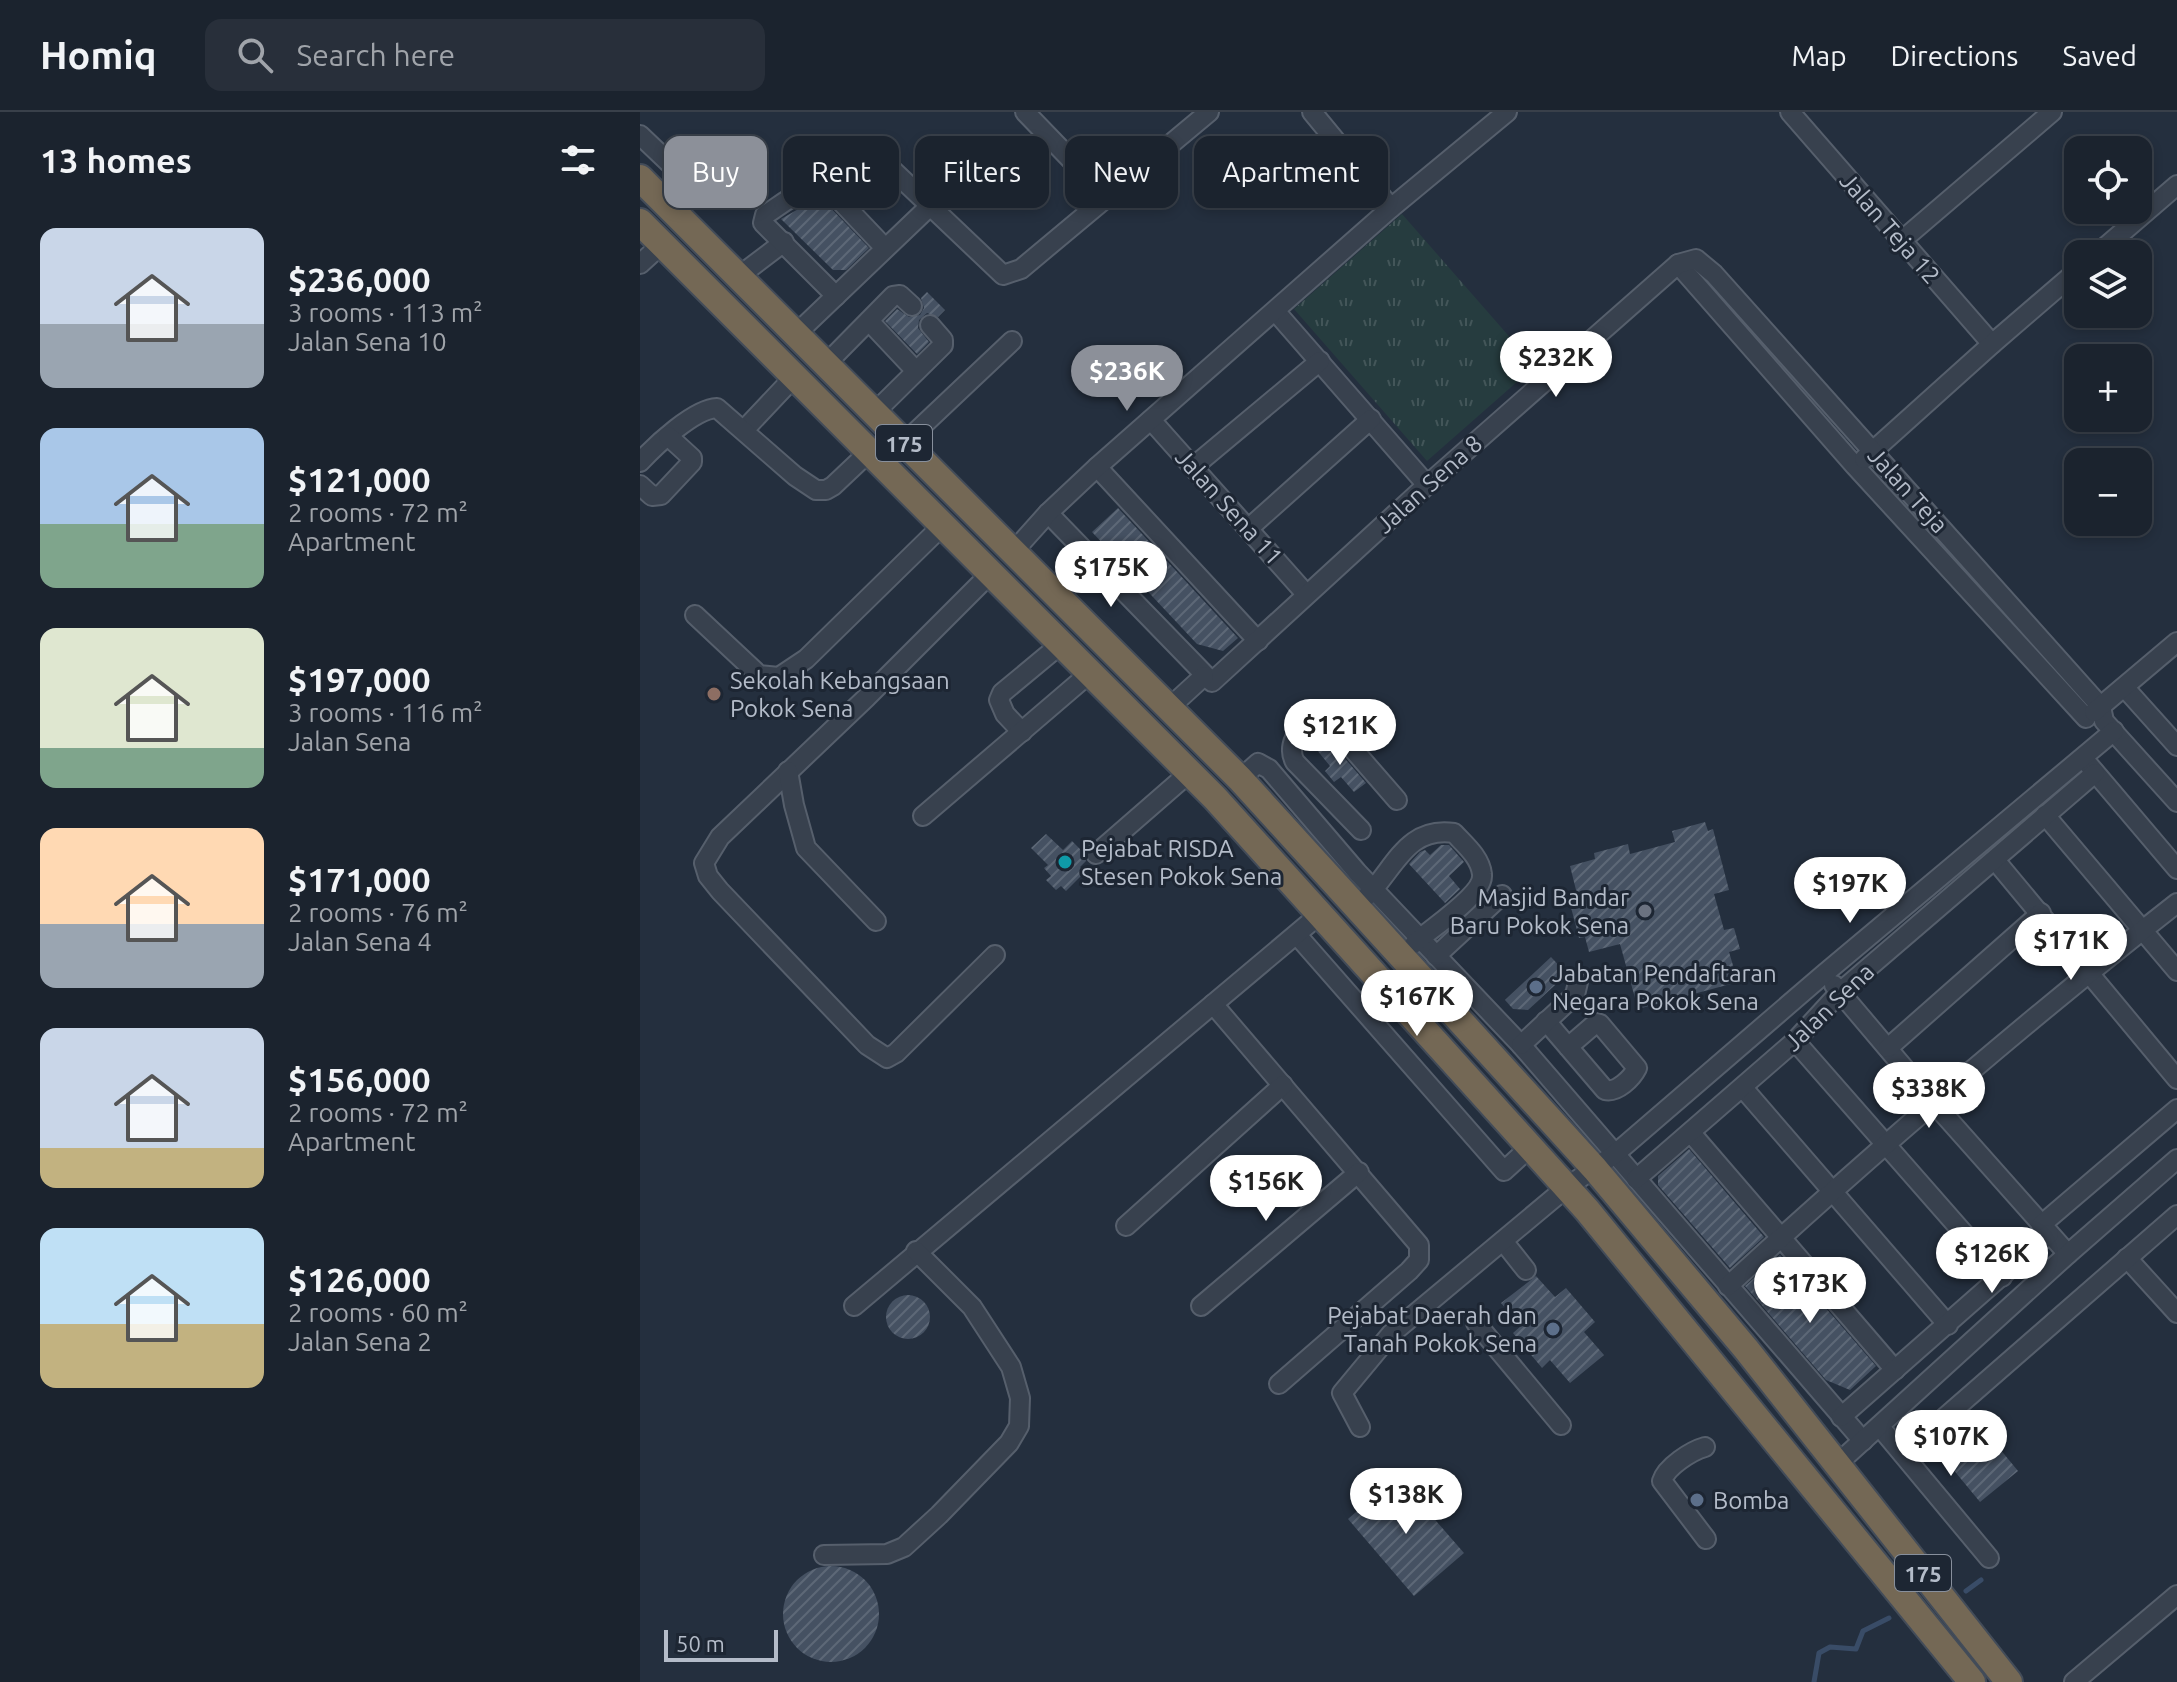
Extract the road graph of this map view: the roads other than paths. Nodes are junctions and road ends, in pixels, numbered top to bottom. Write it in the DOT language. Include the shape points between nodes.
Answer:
graph roads {
  1 [pos="1025,112"];
  2 [pos="1312,112"];
  3 [pos="1507,112"];
  4 [pos="1790,112"];
  5 [pos="2052,112"];
  6 [pos="1207,113"];
  7 [pos="641,137"];
  8 [pos="1178,137"];
  9 [pos="1065,153"];
  10 [pos="664,160"];
  11 [pos="899,177"];
  12 [pos="640,178"];
  13 [pos="2177,185"];
  14 [pos="915,193"];
  15 [pos="664,202"];
  16 [pos="670,208"];
  17 [pos="928,208"];
  18 [pos="930,208"];
  19 [pos="1094,208"];
  20 [pos="1391,208"];
  21 [pos="640,222"];
  22 [pos="2113,240"];
  23 [pos="784,242"];
  24 [pos="1900,242"];
  25 [pos="662,244"];
  26 [pos="885,248"];
  27 [pos="640,264"];
  28 [pos="1678,264"];
  29 [pos="738,277"];
  30 [pos="2064,282"];
  31 [pos="836,296"];
  32 [pos="912,306"];
  33 [pos="1276,312"];
  34 [pos="869,321"];
  35 [pos="930,325"];
  36 [pos="796,334"];
  37 [pos="1012,341"];
  38 [pos="1992,344"];
  39 [pos="1320,361"];
  40 [pos="826,364"];
  41 [pos="916,371"];
  42 [pos="794,377"];
  43 [pos="874,413"];
  44 [pos="1371,419"];
  45 [pos="1151,420"];
  46 [pos="744,430"];
  47 [pos="668,436"];
  48 [pos="904,443"];
  49 [pos="1873,451"];
  50 [pos="869,452"];
  51 [pos="640,462"];
  52 [pos="1855,466"];
  53 [pos="1097,467"];
  54 [pos="1193,467"];
  55 [pos="640,485"];
  56 [pos="1427,485"];
  57 [pos="1048,513"];
  58 [pos="943,525"];
  59 [pos="1248,529"];
  60 [pos="1013,552"];
  61 [pos="991,573"];
  62 [pos="1306,594"];
  63 [pos="695,615"];
  64 [pos="1258,641"];
  65 [pos="2176,643"];
  66 [pos="1061,644"];
  67 [pos="1090,673"];
  68 [pos="1204,676"];
  69 [pos="2125,688"];
  70 [pos="1169,708"];
  71 [pos="2101,719"];
  72 [pos="1022,732"];
  73 [pos="2177,746"];
  74 [pos="2081,757"];
  75 [pos="788,771"];
  76 [pos="1189,773"];
  77 [pos="2095,773"];
  78 [pos="1240,779"];
  79 [pos="1317,787"];
  80 [pos="1397,800"];
  81 [pos="2177,802"];
  82 [pos="1298,803"];
  83 [pos="2045,815"];
  84 [pos="923,816"];
  85 [pos="1361,830"];
  86 [pos="1096,854"];
  87 [pos="1995,860"];
  88 [pos="2177,869"];
  89 [pos="1374,889"];
  90 [pos="1502,895"];
  91 [pos="2177,903"];
  92 [pos="1355,908"];
  93 [pos="2041,913"];
  94 [pos="1319,915"];
  95 [pos="876,921"];
  96 [pos="2142,930"];
  97 [pos="1297,935"];
  98 [pos="1421,937"];
  99 [pos="995,955"];
  100 [pos="1436,956"];
  101 [pos="1400,957"];
  102 [pos="2090,971"];
  103 [pos="2177,971"];
  104 [pos="1824,974"];
  105 [pos="1578,982"];
  106 [pos="1840,992"];
  107 [pos="1213,1004"];
  108 [pos="1546,1021"];
  109 [pos="1795,1041"];
  110 [pos="1436,1043"];
  111 [pos="1521,1045"];
  112 [pos="1568,1047"];
  113 [pos="1888,1048"];
  114 [pos="1411,1064"];
  115 [pos="2177,1079"];
  116 [pos="1283,1085"];
  117 [pos="1743,1088"];
  118 [pos="1932,1101"];
  119 [pos="2177,1109"];
  120 [pos="1691,1133"];
  121 [pos="1887,1144"];
  122 [pos="1530,1147"];
  123 [pos="2177,1159"];
  124 [pos="1605,1161"];
  125 [pos="1359,1172"];
  126 [pos="1636,1179"];
  127 [pos="1567,1187"];
  128 [pos="1832,1191"];
  129 [pos="2177,1215"];
  130 [pos="1126,1226"];
  131 [pos="2045,1230"];
  132 [pos="1780,1238"];
  133 [pos="1503,1241"];
  134 [pos="916,1251"];
  135 [pos="2068,1254"];
  136 [pos="2127,1258"];
  137 [pos="1526,1270"];
  138 [pos="2002,1277"];
  139 [pos="1728,1286"];
  140 [pos="854,1306"];
  141 [pos="1201,1306"];
  142 [pos="2177,1313"];
  143 [pos="1476,1323"];
  144 [pos="1948,1325"];
  145 [pos="1895,1370"];
  146 [pos="1279,1384"];
  147 [pos="1841,1417"];
  148 [pos="1561,1425"];
  149 [pos="1360,1427"];
  150 [pos="1880,1427"];
  151 [pos="1816,1439"];
  152 [pos="1863,1441"];
  153 [pos="1705,1447"];
  154 [pos="1904,1453"];
  155 [pos="1791,1459"];
  156 [pos="1836,1465"];
  157 [pos="1706,1539"];
  158 [pos="824,1555"];
  159 [pos="1989,1558"];
  160 [pos="2177,1595"];
  161 [pos="1972,1682"];
  162 [pos="2009,1682"];
  163 [pos="2074,1682"];
  1 -- 9 [label="street"];
  2 -- 20 [label="street"];
  3 -- 20 [label="street"];
  4 -- 24 [label="street, Jalan Teja 12"];
  5 -- 24 [label="street"];
  6 -- 8 [label="street"];
  7 -- 10 [label="street"];
  11 -- 14 [label="street"];
  12 -- 15 [label="highway, 175"];
  13 -- 22 [label="street"];
  16 -- 29 [label="highway, 175"];
  17 -- 26 [label="street"];
  18 -- 19 [label="street" via="1003,275 1021,269"];
  20 -- 33 [label="street"];
  21 -- 25 [label="highway, 175"];
  23 -- 26 [label="street" via="763,218 818,187 829,189"];
  23 -- 29 [label="street"];
  23 -- 31 [label="street"];
  24 -- 38 [label="street, Jalan Teja 12"];
  25 -- 27 [label="street"];
  25 -- 42 [label="highway, 175"];
  26 -- 31 [label="street"];
  28 -- 49 [label="street, Jalan Teja" via="1696,259 1714,274"];
  28 -- 52 [label="street, Jalan Teja"];
  28 -- 56 [label="street, Jalan Sena 8"];
  29 -- 36 [label="highway, 175"];
  30 -- 38 [label="street"];
  31 -- 36 [label="street"];
  32 -- 34 [label="street" via="896,295"];
  33 -- 39 [label="street"];
  33 -- 45 [label="street"];
  34 -- 40 [label="street"];
  34 -- 41 [label="street"];
  35 -- 41 [label="street" via="943,345"];
  36 -- 40 [label="highway, 175"];
  37 -- 48 [label="street"];
  38 -- 49 [label="street"];
  39 -- 44 [label="street"];
  39 -- 54 [label="street"];
  40 -- 43 [label="highway, 175"];
  41 -- 43 [label="street"];
  42 -- 46 [label="street"];
  42 -- 50 [label="highway, 175"];
  43 -- 48 [label="highway, 175"];
  44 -- 56 [label="street"];
  44 -- 59 [label="street"];
  45 -- 53 [label="street"];
  45 -- 54 [label="street, Jalan Sena 11"];
  46 -- 47 [label="street" via="712,408"];
  46 -- 50 [label="street" via="816,490 833,486"];
  47 -- 51 [label="street"];
  47 -- 55 [label="street" via="692,462 661,495 652,496"];
  48 -- 60 [label="highway, 175"];
  49 -- 52 [label="street"];
  49 -- 71 [label="street, Jalan Teja"];
  50 -- 58 [label="highway, 175"];
  52 -- 71 [label="street, Jalan Teja"];
  53 -- 57 [label="street"];
  53 -- 64 [label="street"];
  54 -- 59 [label="street, Jalan Sena 11"];
  56 -- 62 [label="street, Jalan Sena 8"];
  57 -- 60 [label="street"];
  57 -- 68 [label="street"];
  58 -- 61 [label="highway, 175"];
  58 -- 63 [label="street" via="806,659 779,677 759,675"];
  59 -- 62 [label="street, Jalan Sena 11"];
  60 -- 70 [label="highway, 175"];
  61 -- 66 [label="highway, 175"];
  61 -- 75 [label="street"];
  62 -- 64 [label="street, Jalan Sena 8"];
  64 -- 68 [label="street, Jalan Sena 8" via="1215,681"];
  65 -- 69 [label="street"];
  66 -- 67 [label="highway, 175"];
  66 -- 72 [label="street" via="1002,693 1005,714"];
  67 -- 72 [label="street"];
  67 -- 76 [label="highway, 175"];
  68 -- 70 [label="street"];
  69 -- 71 [label="street"];
  69 -- 73 [label="street"];
  70 -- 78 [label="highway, 175"];
  71 -- 74 [label="street"];
  71 -- 81 [label="street"];
  72 -- 84 [label="street"];
  74 -- 77 [label="street"];
  74 -- 104 [label="street"];
  75 -- 95 [label="street" via="806,848"];
  75 -- 99 [label="street" via="720,837 704,863 720,891 867,1045 887,1058 896,1053"];
  76 -- 86 [label="street"];
  76 -- 94 [label="highway, 175"];
  77 -- 83 [label="street, Jalan Sena"];
  77 -- 88 [label="street"];
  78 -- 82 [label="street" via="1254,765 1264,765"];
  78 -- 92 [label="highway, 175"];
  79 -- 80 [label="street" via="1295,762 1291,744 1321,719"];
  79 -- 82 [label="street"];
  79 -- 85 [label="street"];
  82 -- 89 [label="street"];
  83 -- 87 [label="street, Jalan Sena"];
  83 -- 96 [label="street"];
  87 -- 93 [label="street"];
  87 -- 106 [label="street, Jalan Sena"];
  89 -- 92 [label="street"];
  89 -- 98 [label="street"];
  89 -- 98 [label="street" via="1398,858 1428,833 1454,833 1473,852 1482,884"];
  90 -- 100 [label="street"];
  91 -- 96 [label="street"];
  92 -- 101 [label="highway, 175"];
  93 -- 102 [label="street"];
  93 -- 113 [label="street"];
  94 -- 97 [label="street"];
  94 -- 110 [label="highway, 175"];
  96 -- 102 [label="street"];
  96 -- 103 [label="street"];
  97 -- 107 [label="street"];
  97 -- 114 [label="street"];
  98 -- 100 [label="street"];
  98 -- 101 [label="street"];
  100 -- 111 [label="street"];
  101 -- 124 [label="highway, 175"];
  102 -- 115 [label="street"];
  102 -- 118 [label="street"];
  104 -- 106 [label="street"];
  104 -- 124 [label="street"];
  105 -- 108 [label="street" via="1575,995"];
  106 -- 109 [label="street, Jalan Sena"];
  106 -- 113 [label="street"];
  107 -- 116 [label="street"];
  107 -- 134 [label="street"];
  108 -- 111 [label="street"];
  108 -- 112 [label="street"];
  109 -- 117 [label="street, Jalan Sena"];
  109 -- 121 [label="street"];
  110 -- 114 [label="street"];
  110 -- 122 [label="highway, 175"];
  111 -- 124 [label="street"];
  113 -- 118 [label="street"];
  114 -- 122 [label="street" via="1504,1171"];
  116 -- 125 [label="street"];
  116 -- 130 [label="street"];
  117 -- 120 [label="street, Jalan Sena"];
  117 -- 128 [label="street"];
  118 -- 121 [label="street"];
  118 -- 131 [label="street"];
  119 -- 131 [label="street"];
  120 -- 126 [label="street, Jalan Sena"];
  120 -- 132 [label="street"];
  121 -- 128 [label="street"];
  121 -- 138 [label="street"];
  122 -- 127 [label="highway, 175"];
  123 -- 135 [label="street"];
  124 -- 126 [label="street"];
  124 -- 127 [label="street"];
  124 -- 151 [label="highway, 175"];
  125 -- 141 [label="street"];
  125 -- 146 [label="street" via="1416,1238 1419,1260"];
  126 -- 139 [label="street"];
  127 -- 133 [label="street"];
  127 -- 155 [label="highway, 175"];
  128 -- 132 [label="street"];
  128 -- 144 [label="street"];
  129 -- 136 [label="street"];
  131 -- 135 [label="street"];
  131 -- 138 [label="street"];
  132 -- 139 [label="street"];
  132 -- 145 [label="street"];
  133 -- 137 [label="street"];
  133 -- 149 [label="street" via="1391,1334 1342,1393"];
  134 -- 140 [label="street"];
  134 -- 158 [label="street" via="972,1307 1011,1367 1020,1398 1019,1426 1009,1443 904,1547 887,1554"];
  135 -- 150 [label="street"];
  136 -- 142 [label="street"];
  136 -- 154 [label="street"];
  138 -- 144 [label="street"];
  139 -- 147 [label="street"];
  143 -- 148 [label="street"];
  144 -- 145 [label="street"];
  145 -- 147 [label="street"];
  147 -- 152 [label="street"];
  150 -- 152 [label="street"];
  150 -- 154 [label="street"];
  151 -- 155 [label="street"];
  151 -- 156 [label="highway, 175"];
  152 -- 156 [label="street"];
  153 -- 157 [label="street" via="1664,1474 1662,1481"];
  154 -- 159 [label="street"];
  155 -- 161 [label="highway, 175"];
  156 -- 162 [label="highway, 175"];
  160 -- 163 [label="street"];
}
